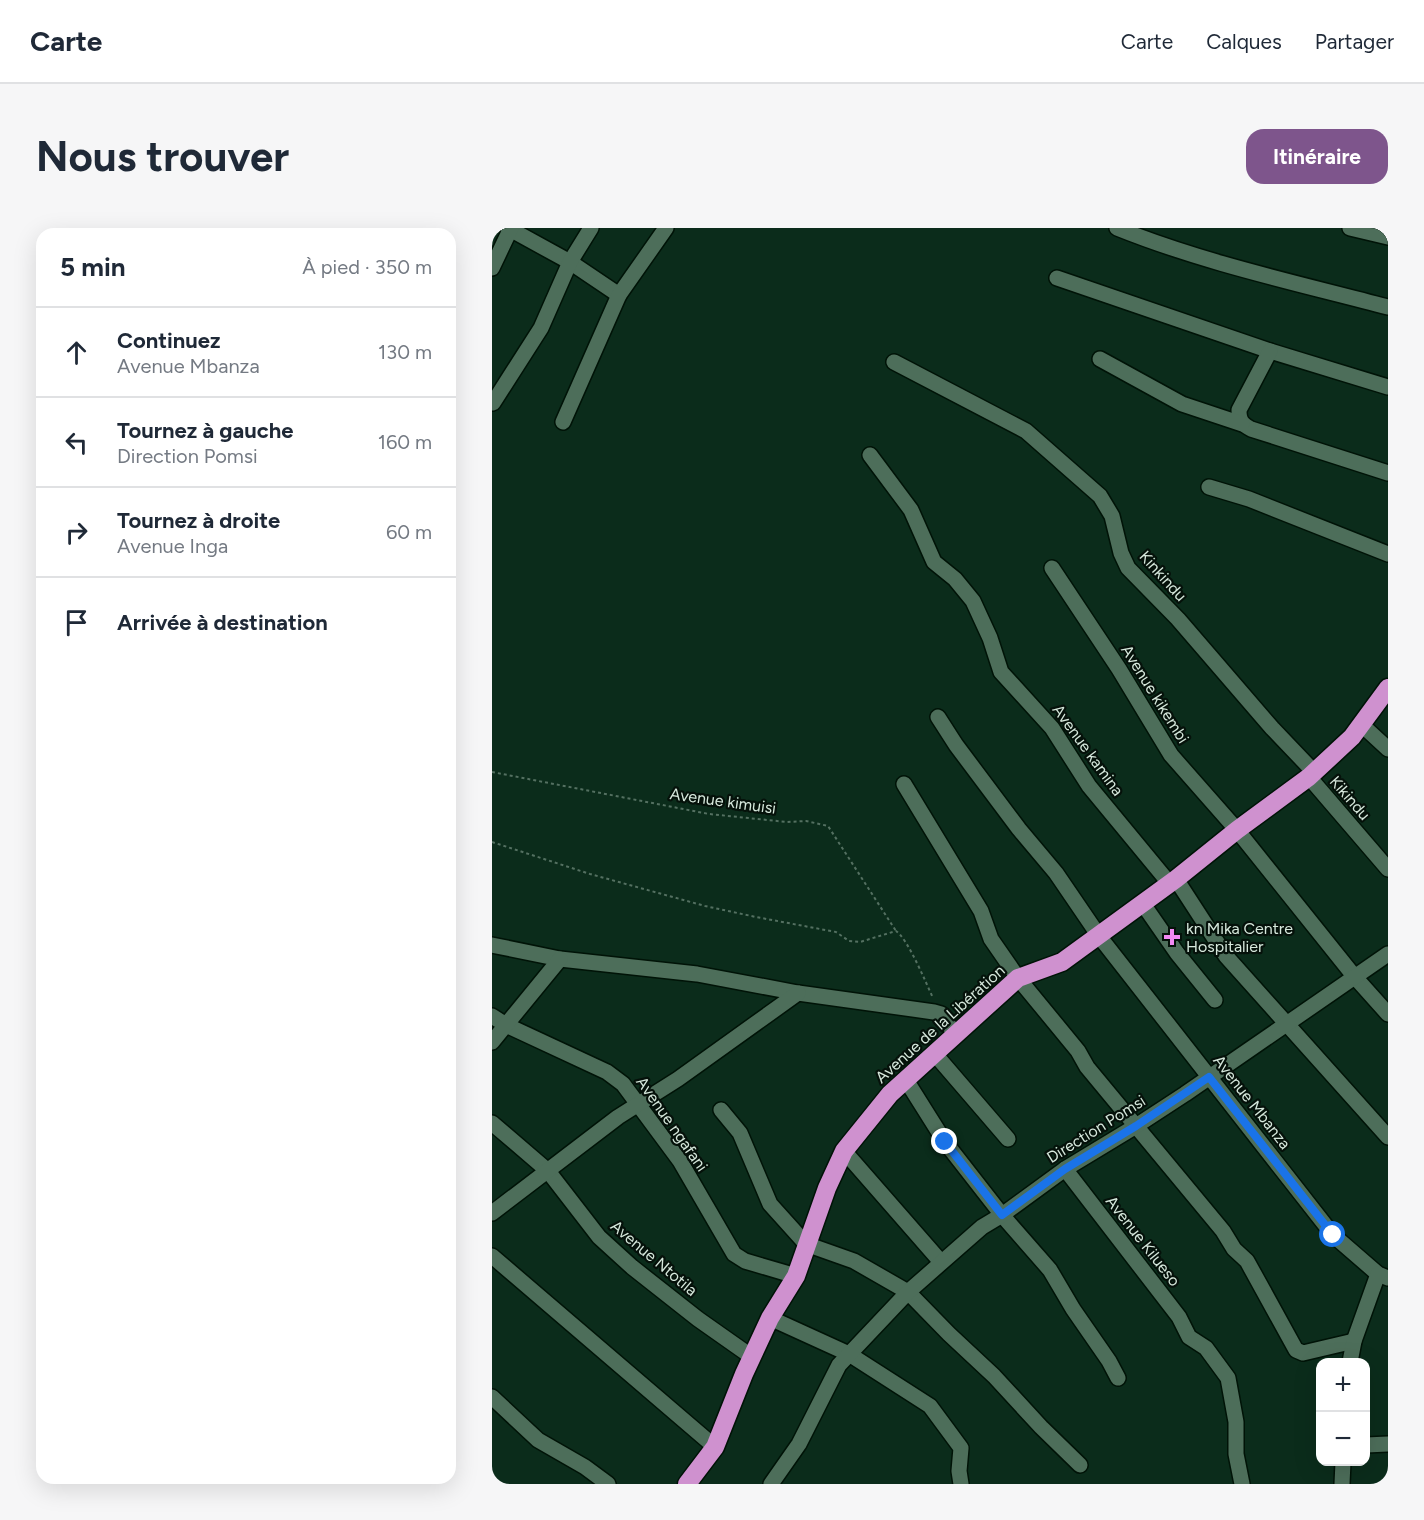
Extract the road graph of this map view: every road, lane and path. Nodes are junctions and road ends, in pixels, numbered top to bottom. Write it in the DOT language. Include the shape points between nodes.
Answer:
graph roads {
  1 [pos="510,228"];
  2 [pos="591,228"];
  3 [pos="666,228"];
  4 [pos="1117,228"];
  5 [pos="1350,228"];
  6 [pos="1388,237"];
  7 [pos="570,262"];
  8 [pos="492,268"];
  9 [pos="1057,278"];
  10 [pos="619,295"];
  11 [pos="1388,307"];
  12 [pos="1270,351"];
  13 [pos="1100,359"];
  14 [pos="894,362"];
  15 [pos="1388,387"];
  16 [pos="492,403"];
  17 [pos="563,422"];
  18 [pos="1242,424"];
  19 [pos="870,455"];
  20 [pos="1388,473"];
  21 [pos="1209,487"];
  22 [pos="1388,554"];
  23 [pos="1052,568"];
  24 [pos="1388,688"];
  25 [pos="938,717"];
  26 [pos="1362,725"];
  27 [pos="1388,749"];
  28 [pos="492,772"];
  29 [pos="1312,775"];
  30 [pos="904,784"];
  31 [pos="1237,830"];
  32 [pos="492,842"];
  33 [pos="1388,869"];
  34 [pos="1173,882"];
  35 [pos="1143,904"];
  36 [pos="896,931"];
  37 [pos="1099,936"];
  38 [pos="492,945"];
  39 [pos="1388,954"];
  40 [pos="560,959"];
  41 [pos="1354,976"];
  42 [pos="1018,978"];
  43 [pos="798,993"];
  44 [pos="1215,1000"];
  45 [pos="941,1014"];
  46 [pos="1388,1014"];
  47 [pos="492,1016"];
  48 [pos="506,1024"];
  49 [pos="1286,1024"];
  50 [pos="955,1034"];
  51 [pos="492,1042"];
  52 [pos="934,1053"];
  53 [pos="1209,1077"];
  54 [pos="906,1080"];
  55 [pos="638,1103"];
  56 [pos="721,1110"];
  57 [pos="492,1123"];
  58 [pos="1136,1126"];
  59 [pos="1388,1137"];
  60 [pos="1008,1139"];
  61 [pos="844,1151"];
  62 [pos="1065,1169"];
  63 [pos="549,1172"];
  64 [pos="492,1213"];
  65 [pos="1002,1215"];
  66 [pos="806,1244"];
  67 [pos="492,1256"];
  68 [pos="942,1262"];
  69 [pos="796,1276"];
  70 [pos="1383,1276"];
  71 [pos="908,1292"];
  72 [pos="770,1318"];
  73 [pos="1354,1341"];
  74 [pos="849,1354"];
  75 [pos="752,1358"];
  76 [pos="1351,1358"];
  77 [pos="1118,1378"];
  78 [pos="492,1397"];
  79 [pos="1388,1444"];
  80 [pos="1370,1445"];
  81 [pos="715,1447"];
  82 [pos="1080,1465"];
  83 [pos="1343,1466"];
  84 [pos="608,1484"];
  85 [pos="687,1484"];
  86 [pos="771,1484"];
  87 [pos="961,1484"];
  88 [pos="1242,1484"];
  89 [pos="1342,1484"];
  1 -- 7 [label="street"];
  1 -- 8 [label="street"];
  2 -- 7 [label="street"];
  3 -- 10 [label="street"];
  4 -- 11 [label="street" via="1153,243"];
  5 -- 6 [label="street"];
  7 -- 10 [label="street"];
  7 -- 16 [label="street" via="541,328"];
  9 -- 12 [label="street"];
  10 -- 17 [label="street"];
  12 -- 15 [label="street"];
  12 -- 18 [label="street" via="1239,410"];
  13 -- 18 [label="street" via="1182,404"];
  14 -- 29 [label="street, Kinkindu" via="1026,431 1100,496 1112,516 1128,568"];
  18 -- 20 [label="street"];
  19 -- 34 [label="street, Avenue kamina" via="911,510 934,562 973,601 1002,672 1052,728 1089,786"];
  21 -- 22 [label="street"];
  23 -- 31 [label="street, Avenue kikembi" via="1171,754"];
  24 -- 26 [label="highway, Avenue de la Libération"];
  25 -- 37 [label="street, Avenue Mbanza"];
  26 -- 27 [label="street"];
  26 -- 29 [label="highway, Avenue de la Libération"];
  28 -- 36 [label="path, Avenue kimuisi" via="709,814 828,826"];
  29 -- 31 [label="highway, Avenue de la Libération"];
  29 -- 33 [label="street, Kikindu"];
  30 -- 42 [label="street" via="981,911 991,939"];
  31 -- 34 [label="highway, Avenue de la Libération"];
  31 -- 41 [label="street, Avenue kikembi"];
  32 -- 36 [label="path" via="705,906 836,932 849,941 860,942"];
  34 -- 35 [label="highway, Avenue de la Libération"];
  34 -- 49 [label="street, Avenue kamina" via="1226,957"];
  35 -- 37 [label="highway, Avenue de la Libération"];
  35 -- 44 [label="street"];
  36 -- 45 [label="path"];
  37 -- 42 [label="highway, Avenue de la Libération" via="1062,962"];
  37 -- 53 [label="street, Avenue Mbanza"];
  38 -- 40 [label="street"];
  39 -- 41 [label="street, Direction Pomsi"];
  40 -- 43 [label="street" via="697,974"];
  40 -- 48 [label="street"];
  41 -- 46 [label="street, Avenue kikembi"];
  41 -- 49 [label="street, Direction Pomsi"];
  42 -- 50 [label="highway, Avenue de la Libération"];
  42 -- 58 [label="street"];
  43 -- 45 [label="street"];
  43 -- 55 [label="street"];
  45 -- 50 [label="street"];
  47 -- 48 [label="street, Avenue ngafani"];
  48 -- 51 [label="street"];
  48 -- 55 [label="street, Avenue ngafani" via="607,1071"];
  49 -- 53 [label="street, Direction Pomsi"];
  49 -- 59 [label="street, Avenue kamina"];
  50 -- 52 [label="highway, Avenue de la Libération"];
  52 -- 54 [label="highway, Avenue de la Libération"];
  52 -- 60 [label="street"];
  53 -- 58 [label="street, Direction Pomsi"];
  53 -- 70 [label="street, Avenue Mbanza" via="1333,1235"];
  54 -- 61 [label="highway, Avenue de la Libération"];
  54 -- 65 [label="street" via="945,1142"];
  55 -- 63 [label="street"];
  55 -- 69 [label="street, Avenue ngafani" via="680,1161 734,1254"];
  56 -- 66 [label="street" via="740,1133 770,1204"];
  57 -- 63 [label="street, Avenue Ntotila"];
  58 -- 62 [label="street, Direction Pomsi"];
  58 -- 73 [label="street" via="1247,1261 1296,1350 1303,1353"];
  61 -- 66 [label="highway, Avenue de la Libération"];
  61 -- 68 [label="street"];
  62 -- 65 [label="street, Direction Pomsi"];
  62 -- 88 [label="street, Avenue Kilueso" via="1179,1317 1189,1337 1206,1348 1228,1378"];
  63 -- 64 [label="street"];
  63 -- 75 [label="street, Avenue Ntotila" via="599,1236 632,1267"];
  65 -- 68 [label="street, Direction Pomsi"];
  65 -- 77 [label="street" via="1050,1270"];
  66 -- 69 [label="highway, Avenue de la Libération"];
  66 -- 71 [label="street" via="854,1261"];
  67 -- 81 [label="street"];
  68 -- 71 [label="street, Direction Pomsi"];
  69 -- 72 [label="highway, Avenue de la Libération"];
  70 -- 73 [label="street"];
  71 -- 74 [label="street, Direction Pomsi"];
  71 -- 82 [label="street"];
  72 -- 74 [label="street"];
  72 -- 75 [label="highway, Avenue de la Libération"];
  73 -- 76 [label="street"];
  74 -- 86 [label="street, Direction Pomsi" via="839,1365 800,1444"];
  74 -- 87 [label="street" via="930,1406 961,1448"];
  75 -- 81 [label="highway, Avenue de la Libération"];
  78 -- 84 [label="street" via="538,1440"];
  79 -- 80 [label="street"];
  81 -- 85 [label="highway, Avenue de la Libération"];
  83 -- 89 [label="street"];
}
